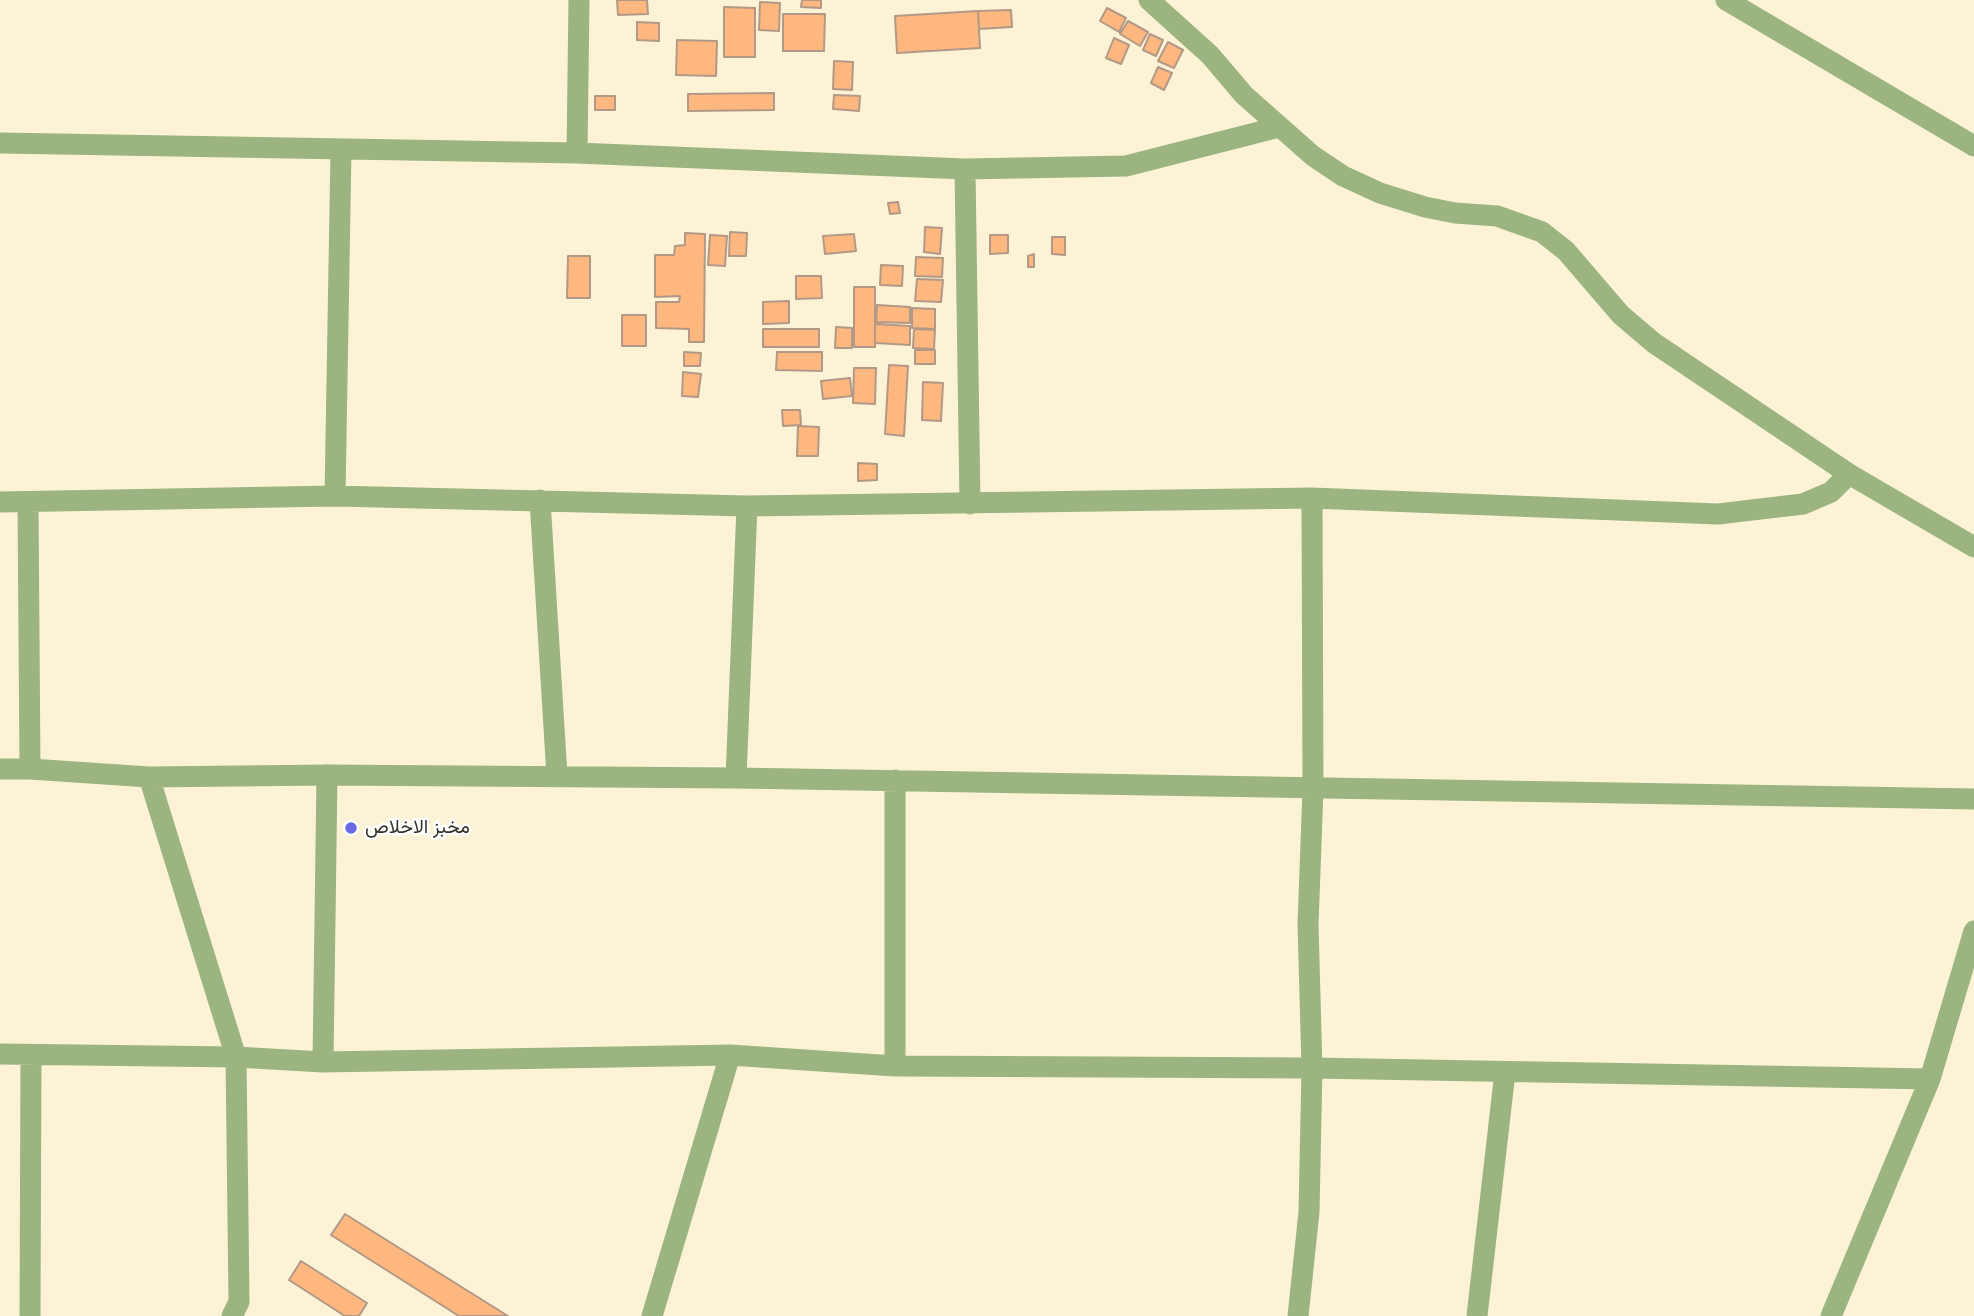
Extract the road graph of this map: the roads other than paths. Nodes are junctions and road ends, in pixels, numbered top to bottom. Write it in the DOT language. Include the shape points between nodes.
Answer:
graph roads {
  1 [pos="579,0"];
  2 [pos="1149,0"];
  3 [pos="1726,0"];
  4 [pos="1279,127"];
  5 [pos="0,143"];
  6 [pos="1974,146"];
  7 [pos="341,150"];
  8 [pos="577,153"];
  9 [pos="965,169"];
  10 [pos="1849,474"];
  11 [pos="335,496"];
  12 [pos="1312,498"];
  13 [pos="540,500"];
  14 [pos="0,502"];
  15 [pos="28,503"];
  16 [pos="970,504"];
  17 [pos="747,506"];
  18 [pos="1974,547"];
  19 [pos="0,769"];
  20 [pos="30,769"];
  21 [pos="327,775"];
  22 [pos="557,776"];
  23 [pos="149,777"];
  24 [pos="736,778"];
  25 [pos="895,780"];
  26 [pos="1313,789"];
  27 [pos="1974,799"];
  28 [pos="1974,932"];
  29 [pos="0,1054"];
  30 [pos="31,1055"];
  31 [pos="730,1055"];
  32 [pos="236,1057"];
  33 [pos="323,1062"];
  34 [pos="895,1066"];
  35 [pos="1312,1068"];
  36 [pos="1505,1072"];
  37 [pos="1930,1079"];
  38 [pos="30,1316"];
  39 [pos="232,1316"];
  40 [pos="652,1316"];
  41 [pos="1298,1316"];
  42 [pos="1476,1316"];
  43 [pos="1831,1316"];
  1 -- 8 [label="street"];
  2 -- 4 [label="street"];
  3 -- 6 [label="street"];
  4 -- 9 [label="street" via="1126,166"];
  4 -- 10 [label="street" via="1343,176 1381,193 1455,214 1497,216 1542,232 1654,343"];
  5 -- 7 [label="street"];
  7 -- 8 [label="street"];
  7 -- 11 [label="street"];
  8 -- 9 [label="street"];
  9 -- 16 [label="street"];
  10 -- 12 [label="street" via="1831,492 1803,504 1718,514"];
  10 -- 18 [label="street"];
  11 -- 13 [label="street"];
  11 -- 15 [label="street"];
  12 -- 16 [label="street"];
  12 -- 26 [label="street"];
  13 -- 17 [label="street"];
  13 -- 22 [label="street"];
  14 -- 15 [label="street"];
  15 -- 20 [label="street"];
  16 -- 17 [label="street"];
  17 -- 24 [label="street"];
  19 -- 20 [label="street"];
  20 -- 23 [label="street"];
  21 -- 22 [label="street"];
  21 -- 23 [label="street"];
  21 -- 33 [label="street"];
  22 -- 24 [label="street"];
  23 -- 32 [label="street"];
  24 -- 25 [label="street"];
  25 -- 26 [label="street"];
  25 -- 34 [label="street"];
  26 -- 27 [label="street"];
  26 -- 35 [label="street" via="1308,925"];
  28 -- 37 [label="street"];
  29 -- 30 [label="street"];
  30 -- 32 [label="street"];
  30 -- 38 [label="street"];
  31 -- 33 [label="street"];
  31 -- 34 [label="street"];
  31 -- 40 [label="street"];
  32 -- 33 [label="street"];
  32 -- 39 [label="street" via="239,1302"];
  34 -- 35 [label="street"];
  35 -- 36 [label="street"];
  35 -- 41 [label="street" via="1309,1212"];
  36 -- 37 [label="street"];
  36 -- 42 [label="street"];
  37 -- 43 [label="street"];
}
